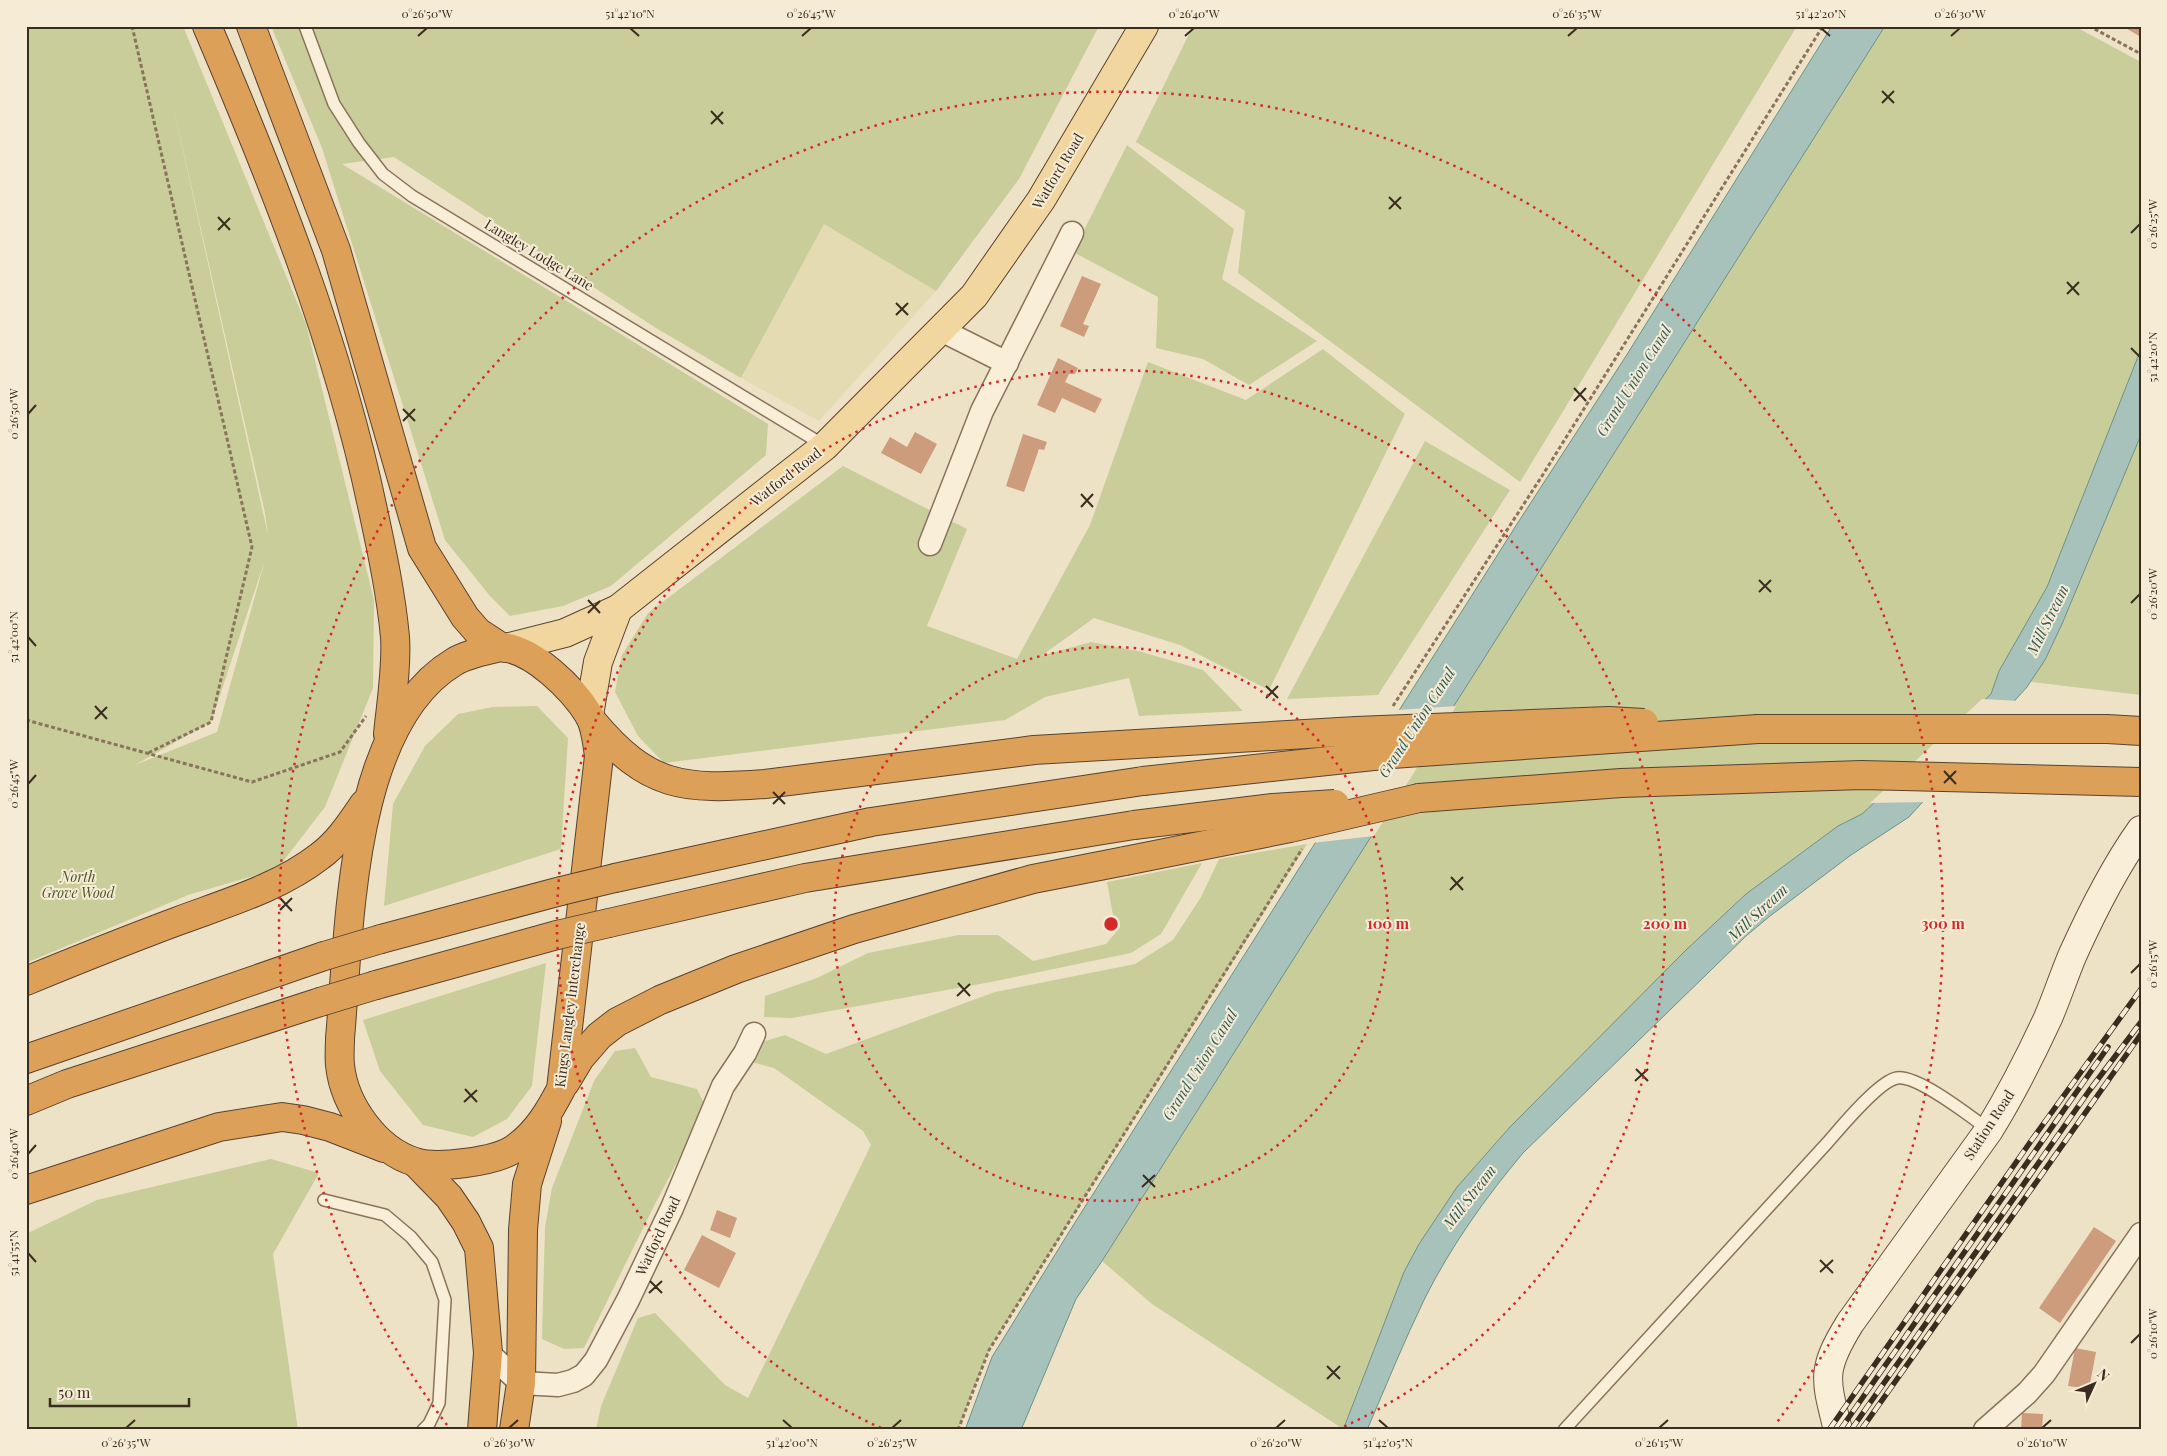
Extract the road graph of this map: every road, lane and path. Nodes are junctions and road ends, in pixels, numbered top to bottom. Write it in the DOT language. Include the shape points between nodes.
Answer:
graph roads {
  1 [pos="132,26"];
  2 [pos="206,26"];
  3 [pos="251,26"];
  4 [pos="305,26"];
  5 [pos="1144,26"];
  6 [pos="1823,26"];
  7 [pos="2089,26"];
  8 [pos="2141,54"];
  9 [pos="1072,234"];
  10 [pos="939,329"];
  11 [pos="1007,363"];
  12 [pos="825,446"];
  13 [pos="930,544"];
  14 [pos="618,609"];
  15 [pos="504,648"];
  16 [pos="1391,709"];
  17 [pos="590,718"];
  18 [pos="26,720"];
  19 [pos="1758,729"];
  20 [pos="2141,731"];
  21 [pos="387,746"];
  22 [pos="340,752"];
  23 [pos="148,753"];
  24 [pos="2141,782"];
  25 [pos="368,798"];
  26 [pos="1419,798"];
  27 [pos="2141,830"];
  28 [pos="1307,841"];
  29 [pos="26,981"];
  30 [pos="754,1034"];
  31 [pos="26,1059"];
  32 [pos="556,1099"];
  33 [pos="26,1100"];
  34 [pos="1989,1130"];
  35 [pos="391,1150"];
  36 [pos="416,1163"];
  37 [pos="26,1190"];
  38 [pos="324,1200"];
  39 [pos="2141,1234"];
  40 [pos="488,1352"];
  41 [pos="521,1383"];
  42 [pos="1835,1418"];
  43 [pos="423,1430"];
  44 [pos="482,1430"];
  45 [pos="514,1430"];
  46 [pos="958,1430"];
  47 [pos="1564,1430"];
  48 [pos="1985,1430"];
  1 -- 23 [label="path" via="252,547 211,722"];
  2 -- 21 [label="highway" via="261,154 298,252 339,375 366,474 385,565 395,638"];
  3 -- 15 [label="highway, Kings Langley Interchange" via="336,250 422,548 465,617 478,632"];
  4 -- 12 [label="lane, Langley Lodge Lane" via="334,104 383,174 412,196"];
  5 -- 10 [label="main road, Watford Road" via="1041,200 974,296"];
  6 -- 16 [label="path" via="1542,476"];
  7 -- 8 [label="path"];
  9 -- 11 [label="street"];
  10 -- 11 [label="street"];
  10 -- 12 [label="main road, Watford Road"];
  11 -- 13 [label="street" via="982,412"];
  12 -- 14 [label="main road, Watford Road"];
  14 -- 15 [label="main road, Watford Road" via="565,633"];
  14 -- 17 [label="main road" via="598,662"];
  15 -- 17 [label="highway, Kings Langley Interchange" via="552,672 571,690"];
  15 -- 21 [label="highway" via="455,661 436,675 415,697"];
  17 -- 19 [label="highway, bridge" via="608,741 638,766 689,786 723,787 1034,750 1356,731 1609,721"];
  17 -- 32 [label="highway, Kings Langley Interchange" via="599,756"];
  18 -- 23 [label="path"];
  19 -- 20 [label="highway"];
  19 -- 31 [label="highway, bridge" via="1392,754 1143,781 871,822 615,878 381,939"];
  21 -- 25 [label="highway"];
  22 -- 23 [label="path" via="252,782"];
  24 -- 26 [label="highway" via="1862,775 1621,783"];
  25 -- 29 [label="highway" via="322,855 294,874"];
  25 -- 35 [label="highway" via="356,866 340,1066 349,1098 362,1120"];
  26 -- 32 [label="highway, bridge" via="1290,828 1033,879 854,929 736,969 660,1000 617,1022 599,1036 580,1058"];
  26 -- 33 [label="highway, bridge" via="1273,808 1134,825 806,878 557,935 376,985"];
  27 -- 34 [label="street, Station Road" via="2100,898 2028,1061"];
  28 -- 46 [label="path" via="989,1350"];
  30 -- 41 [label="street, Watford Road" via="745,1054 723,1086 672,1208 596,1360 573,1381 558,1385"];
  32 -- 36 [label="highway" via="535,1130 517,1147 462,1164"];
  32 -- 41 [label="highway" via="528,1184 523,1230"];
  34 -- 42 [label="street, Station Road" via="1835,1347 1829,1362 1827,1385"];
  34 -- 47 [label="lane" via="1936,1093 1914,1082 1899,1078 1889,1080 1850,1117"];
  35 -- 36 [label="highway"];
  35 -- 37 [label="highway" via="330,1127 282,1117 219,1127"];
  36 -- 40 [label="highway" via="449,1197 479,1248"];
  38 -- 43 [label="lane" via="385,1215 411,1237 432,1262 445,1300 439,1403"];
  39 -- 48 [label="street" via="2044,1374"];
  40 -- 41 [label="street"];
  40 -- 44 [label="highway"];
  41 -- 45 [label="highway"];
}
